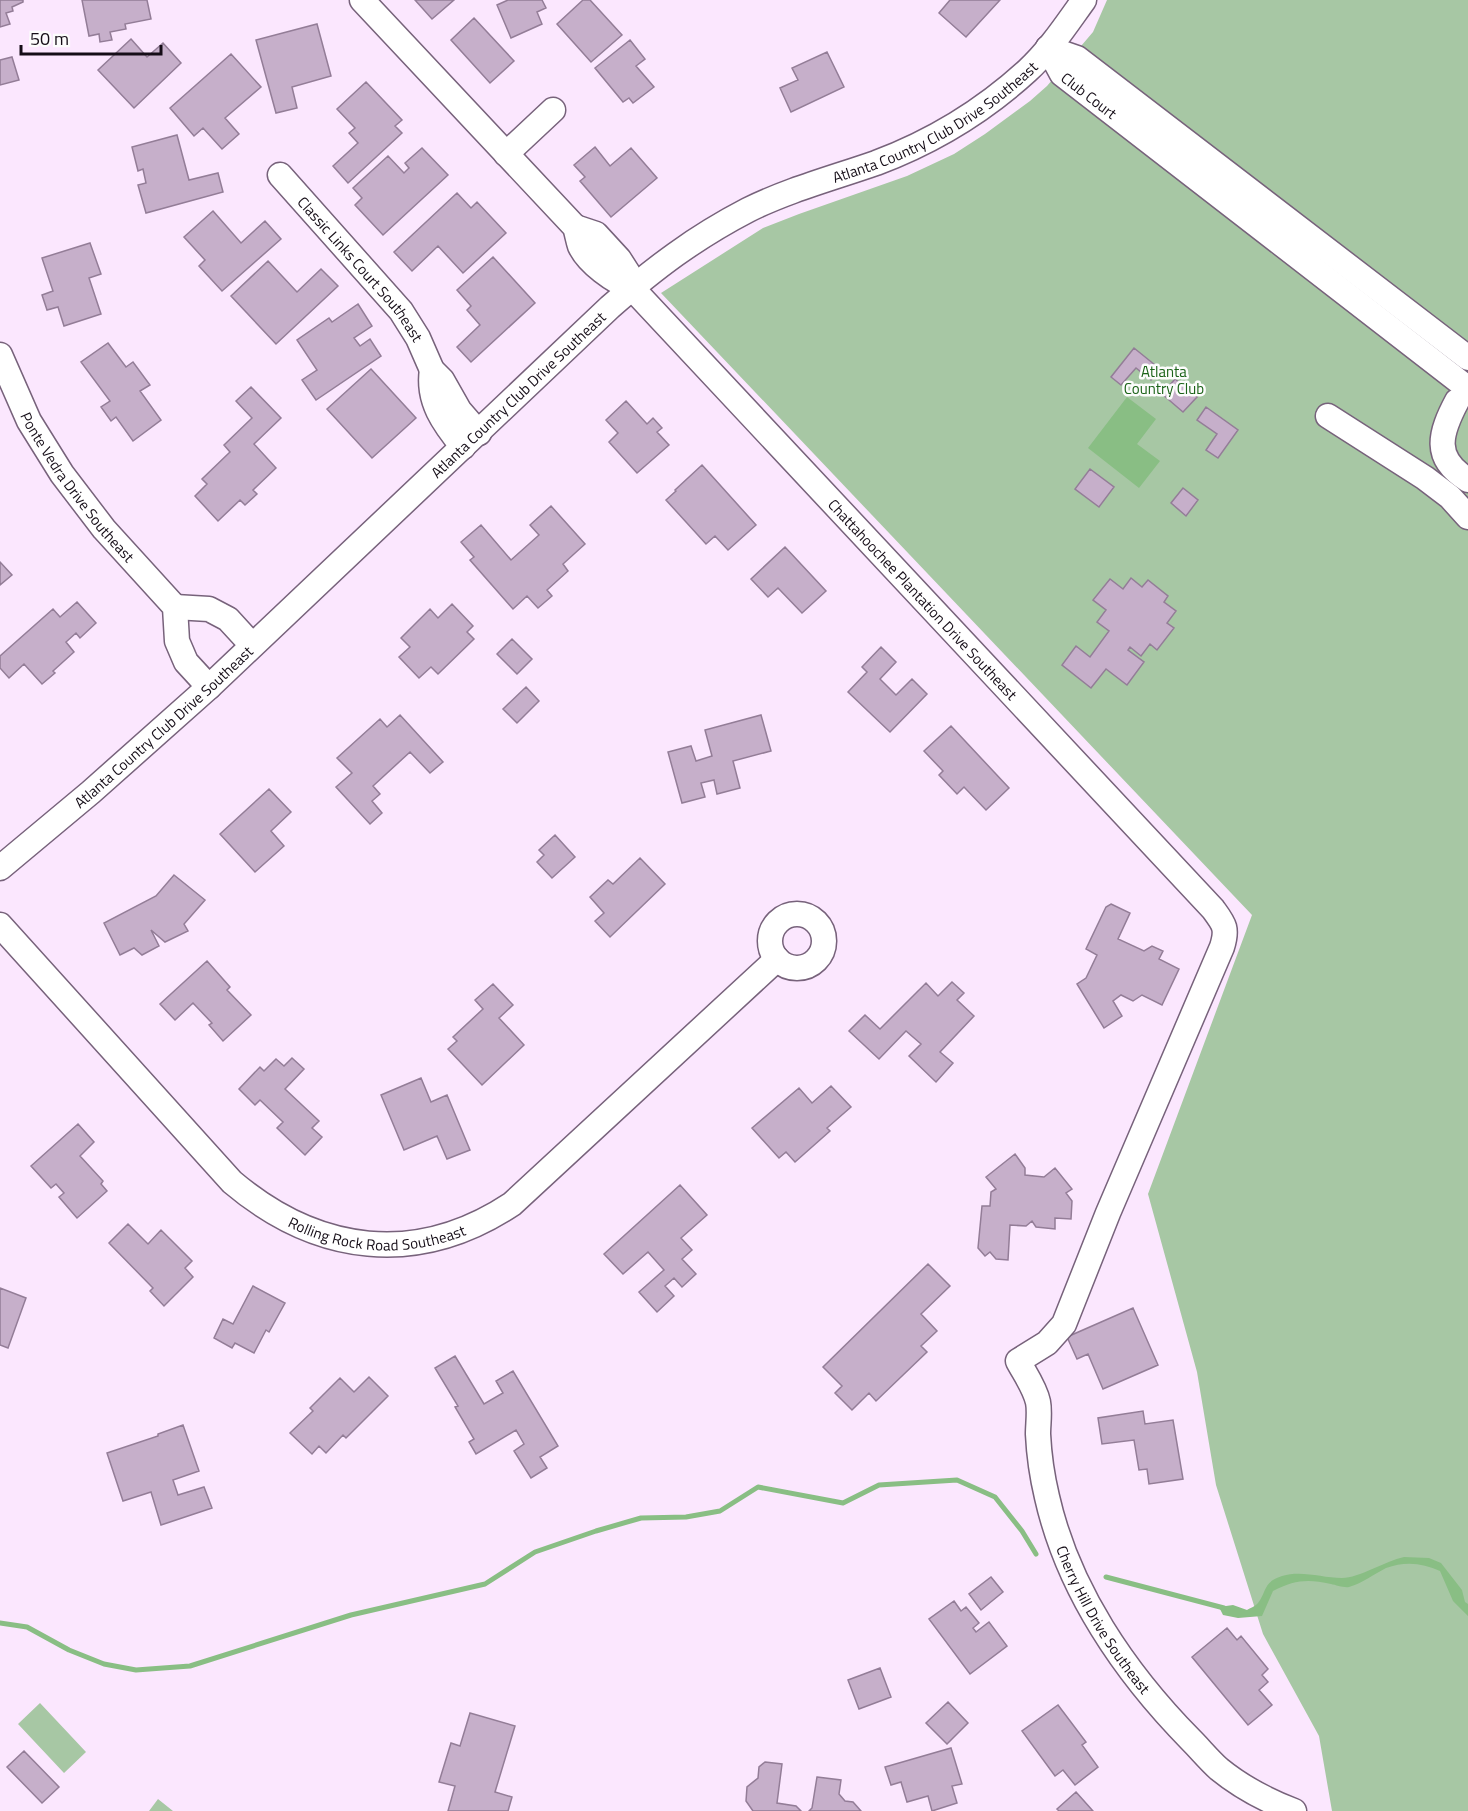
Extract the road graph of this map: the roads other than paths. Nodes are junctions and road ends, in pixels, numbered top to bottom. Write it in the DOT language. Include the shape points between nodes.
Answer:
graph roads {
  1 [pos="362,0"];
  2 [pos="1084,0"];
  3 [pos="1048,48"];
  4 [pos="553,110"];
  5 [pos="506,154"];
  6 [pos="280,175"];
  7 [pos="632,288"];
  8 [pos="0,355"];
  9 [pos="1468,358"];
  10 [pos="1464,395"];
  11 [pos="1328,416"];
  12 [pos="471,440"];
  13 [pos="1468,480"];
  14 [pos="1468,517"];
  15 [pos="175,607"];
  16 [pos="252,645"];
  17 [pos="209,687"];
  18 [pos="0,868"];
  19 [pos="0,925"];
  20 [pos="777,959"];
  21 [pos="1018,1362"];
  22 [pos="1294,1811"];
  1 -- 5 [label="street, Chattahoochee Plantation Drive Southeast"];
  2 -- 3 [label="street, Atlanta Country Club Drive Southeast"];
  3 -- 7 [label="street, Atlanta Country Club Drive Southeast" via="1028,70 964,120 919,146 749,210 689,243"];
  3 -- 9 [label="street, Club Court" via="1077,58"];
  3 -- 10 [label="street, Club Court" via="1062,74"];
  4 -- 5 [label="street"];
  5 -- 7 [label="street, Chattahoochee Plantation Drive Southeast" via="575,227 581,248 604,273 618,284"];
  6 -- 12 [label="street, Classic Links Court Southeast" via="401,311 432,370 459,410"];
  7 -- 12 [label="street, Atlanta Country Club Drive Southeast"];
  7 -- 21 [label="street, Chattahoochee Plantation Drive Southeast" via="1213,909 1227,933 1064,1324 1047,1343"];
  8 -- 15 [label="street, Ponte Vedra Drive Southeast" via="29,421 62,474 104,529"];
  10 -- 13 [label="street" via="1446,421 1442,445 1446,459"];
  11 -- 14 [label="street" via="1425,478"];
  12 -- 16 [label="street, Atlanta Country Club Drive Southeast"];
  15 -- 16 [label="street" via="209,609 228,619"];
  15 -- 17 [label="street" via="177,641 186,662"];
  16 -- 17 [label="street, Atlanta Country Club Drive Southeast"];
  17 -- 18 [label="street, Atlanta Country Club Drive Southeast"];
  19 -- 20 [label="street, Rolling Rock Road Southeast" via="250,1198 311,1231 341,1240 395,1246 444,1237 482,1222 512,1204"];
  21 -- 22 [label="street, Cherry Hill Drive Southeast" via="1038,1402 1041,1465 1056,1529 1079,1586 1104,1630 1137,1680 1220,1769 1268,1800"];
}
